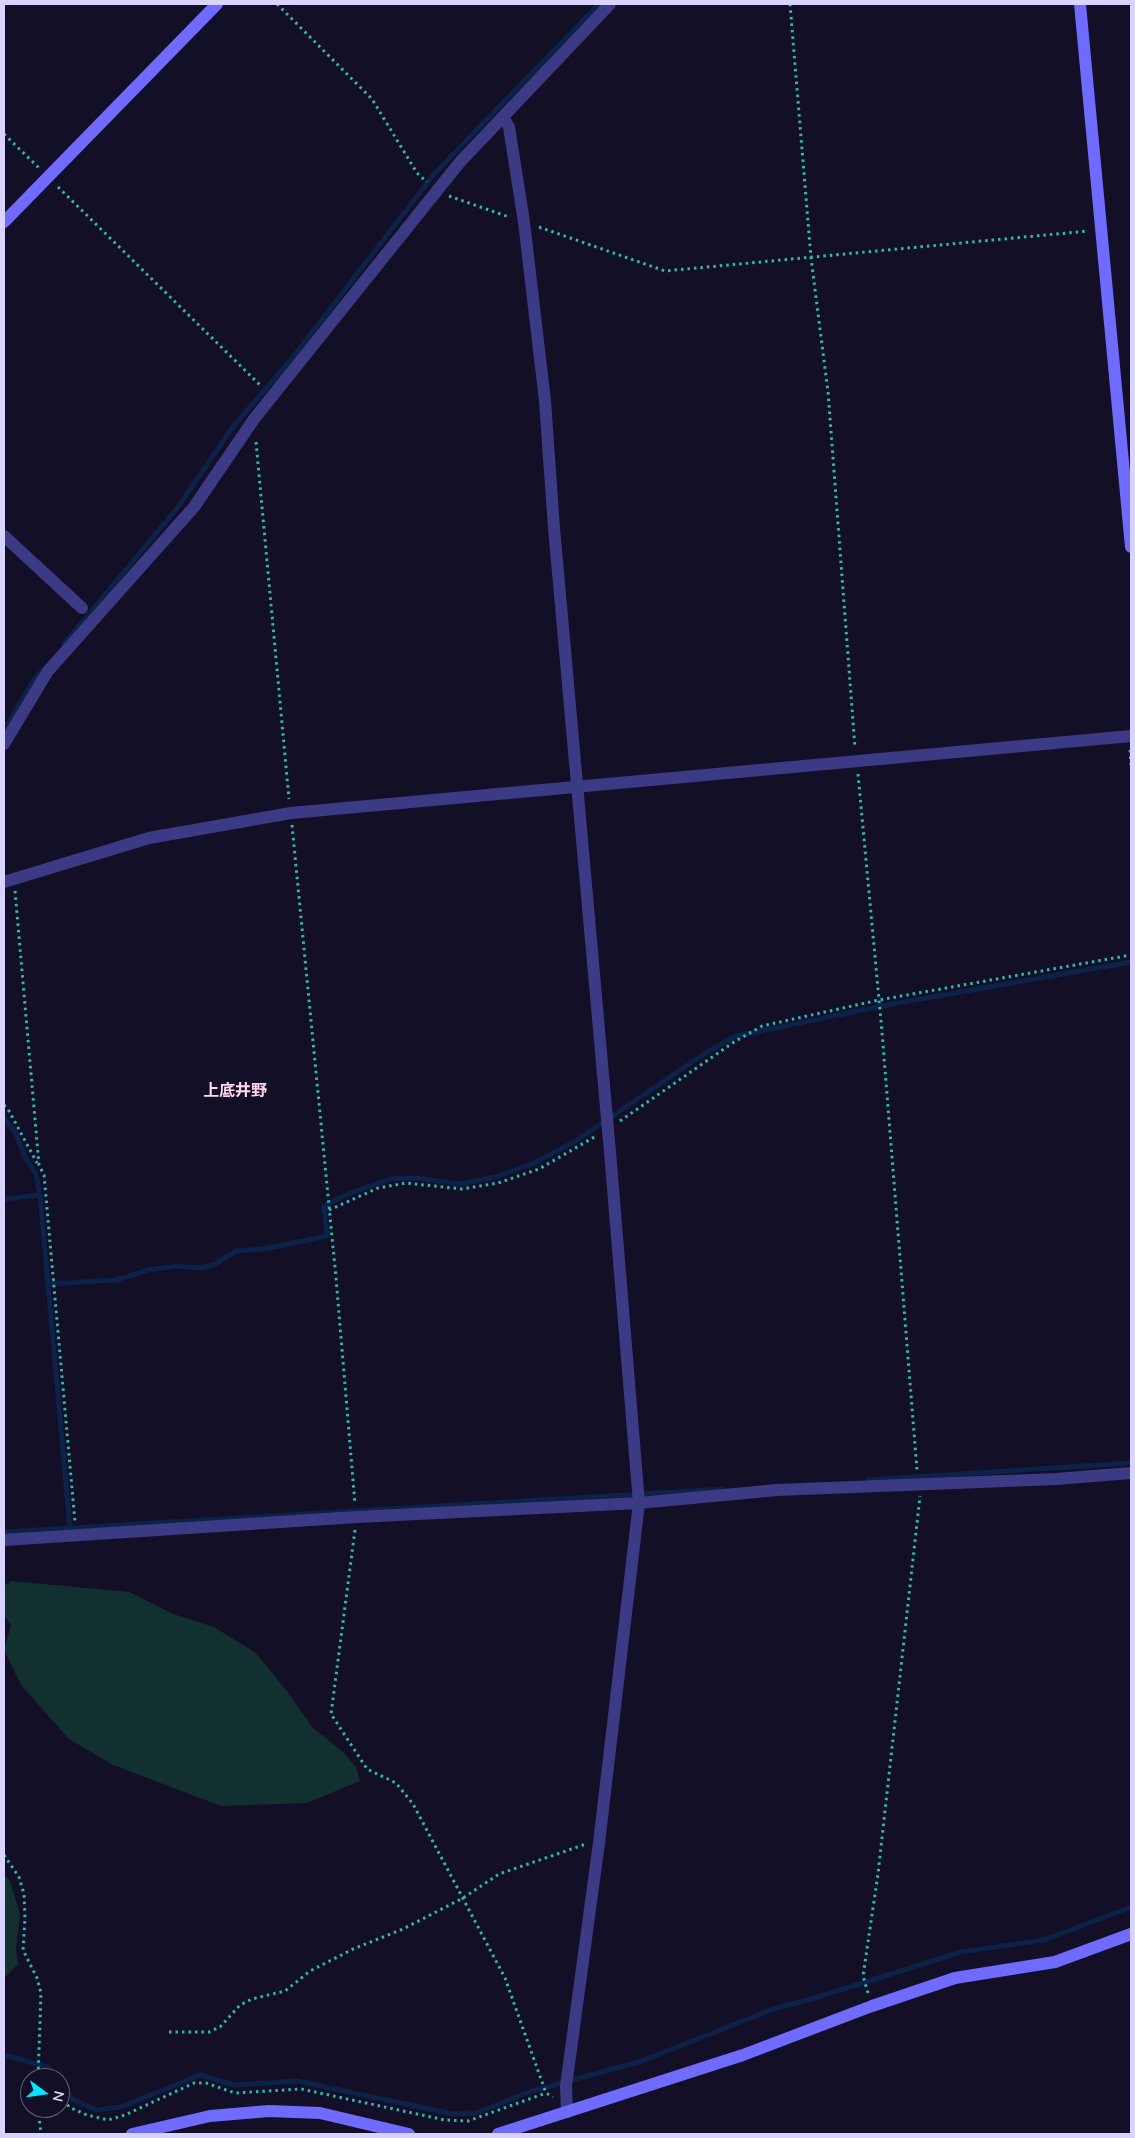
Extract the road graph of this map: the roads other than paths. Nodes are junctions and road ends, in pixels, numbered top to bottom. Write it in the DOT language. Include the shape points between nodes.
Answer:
graph roads {
  1 [pos="217,4"];
  2 [pos="610,4"];
  3 [pos="1080,4"];
  4 [pos="503,117"];
  5 [pos="4,222"];
  6 [pos="1129,481"];
  7 [pos="4,536"];
  8 [pos="1131,546"];
  9 [pos="82,608"];
  10 [pos="1131,736"];
  11 [pos="4,744"];
  12 [pos="577,786"];
  13 [pos="9,880"];
  14 [pos="1131,1473"];
  15 [pos="639,1503"];
  16 [pos="4,1540"];
  17 [pos="1131,1934"];
  18 [pos="567,2107"];
  19 [pos="132,2134"];
  20 [pos="409,2134"];
  21 [pos="498,2134"];
  1 -- 5 [label="street"];
  2 -- 4 [label="street"];
  3 -- 6 [label="street"];
  4 -- 11 [label="street" via="460,162 272,396 194,507 48,671"];
  4 -- 12 [label="street" via="510,127 524,222 544,401"];
  6 -- 8 [label="street"];
  7 -- 9 [label="street"];
  10 -- 12 [label="street"];
  12 -- 13 [label="street" via="291,813 149,838"];
  12 -- 15 [label="street"];
  14 -- 15 [label="street" via="777,1490"];
  15 -- 16 [label="street"];
  15 -- 18 [label="street" via="600,1843 566,2086"];
  17 -- 18 [label="street" via="1055,1962 955,1978 743,2055"];
  18 -- 21 [label="street"];
  19 -- 20 [label="street" via="210,2116 269,2111 320,2113"];
}
